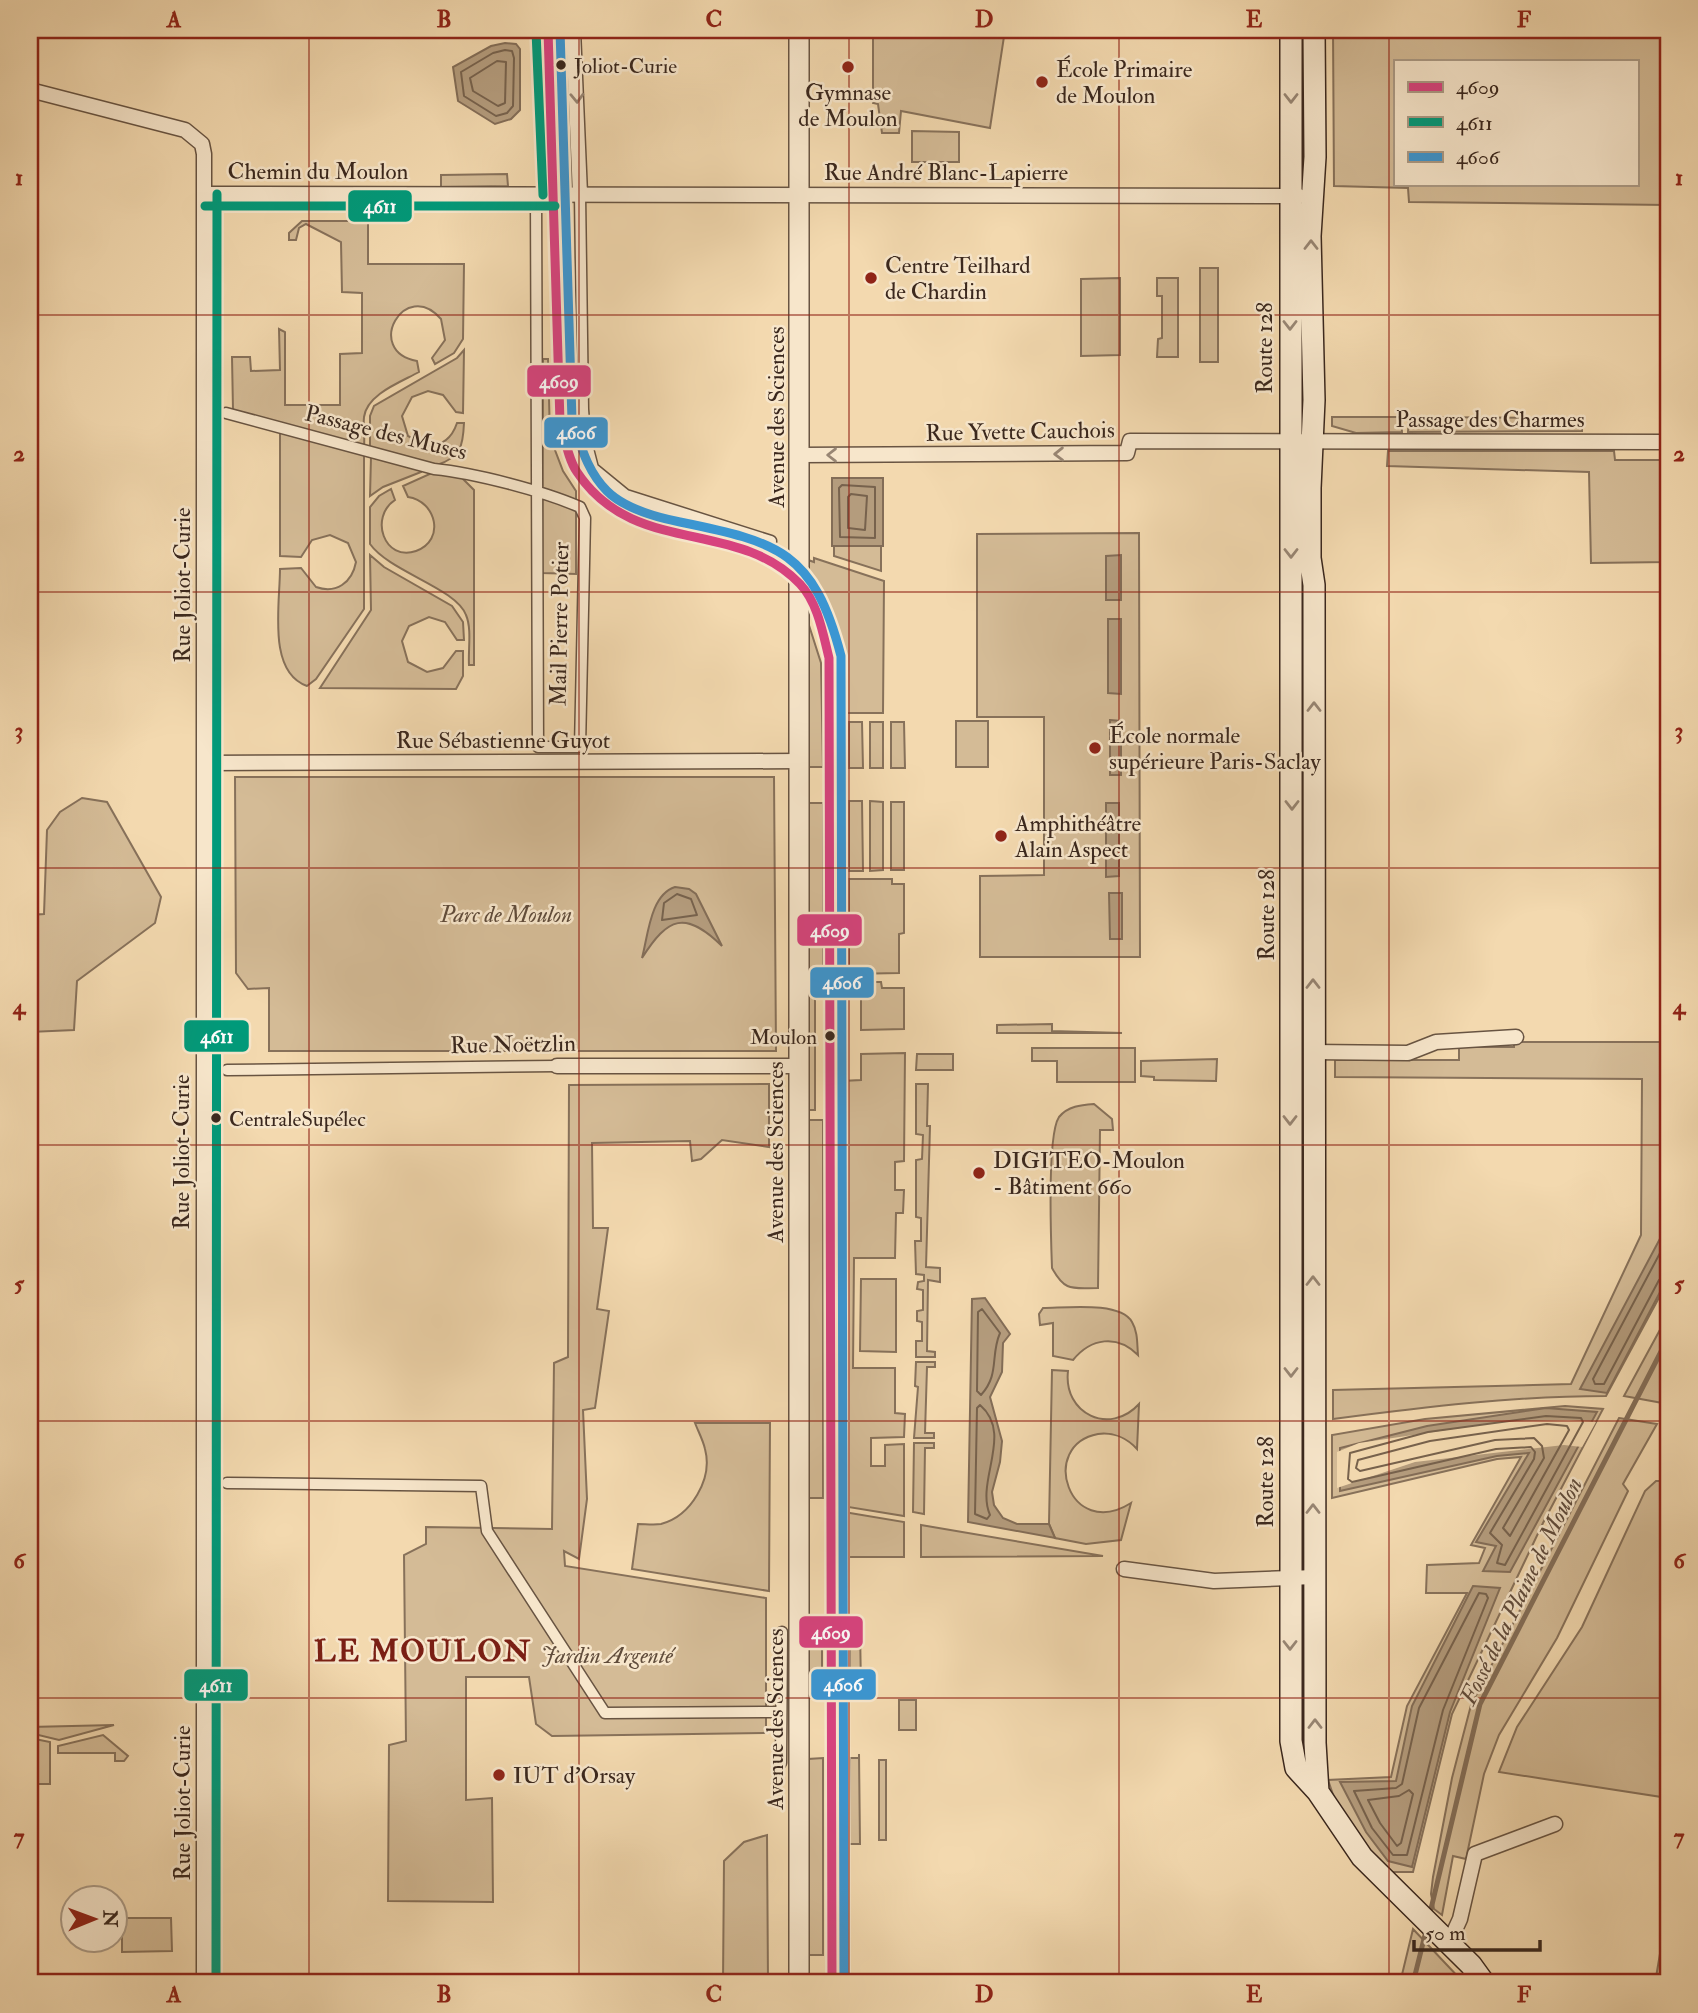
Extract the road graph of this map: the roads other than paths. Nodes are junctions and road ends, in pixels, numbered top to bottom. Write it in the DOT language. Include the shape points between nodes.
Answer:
graph roads {
  1 [pos="573,30"];
  2 [pos="799,30"];
  3 [pos="1291,30"];
  4 [pos="1314,30"];
  5 [pos="30,90"];
  6 [pos="205,194"];
  7 [pos="536,194"];
  8 [pos="580,194"];
  9 [pos="799,195"];
  10 [pos="1290,196"];
  11 [pos="1313,196"];
  12 [pos="226,413"];
  13 [pos="1301,441"];
  14 [pos="1668,442"];
  15 [pos="801,455"];
  16 [pos="542,495"];
  17 [pos="771,541"];
  18 [pos="800,761"];
  19 [pos="205,763"];
  20 [pos="1516,1037"];
  21 [pos="1312,1052"];
  22 [pos="557,1066"];
  23 [pos="800,1066"];
  24 [pos="227,1070"];
  25 [pos="226,1482"];
  26 [pos="1124,1569"];
  27 [pos="1290,1577"];
  28 [pos="1314,1577"];
  29 [pos="782,1632"];
  30 [pos="785,1719"];
  31 [pos="781,1763"];
  32 [pos="1318,1792"];
  33 [pos="1555,1824"];
  34 [pos="1449,1943"];
  35 [pos="204,1983"];
  36 [pos="799,1983"];
  37 [pos="1484,1983"];
  1 -- 8 [label="street, one-way"];
  2 -- 9 [label="street, Avenue des Sciences"];
  3 -- 10 [label="main road, Route 128, one-way"];
  4 -- 11 [label="main road, Route 128"];
  5 -- 6 [label="street, Chemin du Moulon" via="185,130 195,136 204,153"];
  6 -- 7 [label="street, Chemin du Moulon"];
  6 -- 19 [label="street, Rue Joliot-Curie"];
  7 -- 8 [label="street, Chemin du Moulon"];
  7 -- 16 [label="street, Mail Pierre Potier"];
  8 -- 9 [label="street, Rue André Blanc-Lapierre"];
  8 -- 17 [label="street" via="583,409 593,468 626,495"];
  9 -- 10 [label="street, Rue André Blanc-Lapierre"];
  9 -- 15 [label="street, Avenue des Sciences"];
  10 -- 11 [label="street, Rue André Blanc-Lapierre"];
  10 -- 13 [label="main road, Route 128, one-way"];
  13 -- 11 [label="main road, Route 128, one-way"];
  12 -- 16 [label="street, Passage des Muses"];
  13 -- 14 [label="street, Passage des Charmes"];
  13 -- 15 [label="street, Rue Yvette Cauchois, one-way" via="1130,441 1128,453"];
  21 -- 13 [label="main road, Route 128, one-way"];
  13 -- 27 [label="main road, Route 128, one-way"];
  15 -- 18 [label="street, Avenue des Sciences"];
  16 -- 16 [label="street, Mail Pierre Potier" via="538,747 580,747 585,518 580,507"];
  18 -- 19 [label="street, Rue Sébastienne Guyot"];
  18 -- 23 [label="street, Avenue des Sciences"];
  19 -- 35 [label="street, Rue Joliot-Curie"];
  20 -- 21 [label="street" via="1436,1042 1408,1053"];
  28 -- 21 [label="main road, Route 128, one-way"];
  22 -- 23 [label="street, Rue Noëtzlin"];
  22 -- 24 [label="street, Rue Noëtzlin"];
  23 -- 36 [label="street, Avenue des Sciences"];
  25 -- 30 [label="street" via="481,1486 488,1531 605,1713"];
  26 -- 27 [label="street" via="1214,1581"];
  27 -- 28 [label="street"];
  27 -- 32 [label="main road, Route 128, one-way" via="1291,1741 1296,1768"];
  32 -- 28 [label="main road, Route 128, one-way"];
  29 -- 30 [label="street"];
  30 -- 31 [label="street"];
  32 -- 34 [label="main road, Route 128" via="1362,1857"];
  33 -- 34 [label="street" via="1475,1854 1460,1919"];
  34 -- 37 [label="main road, Route 128"];
}
